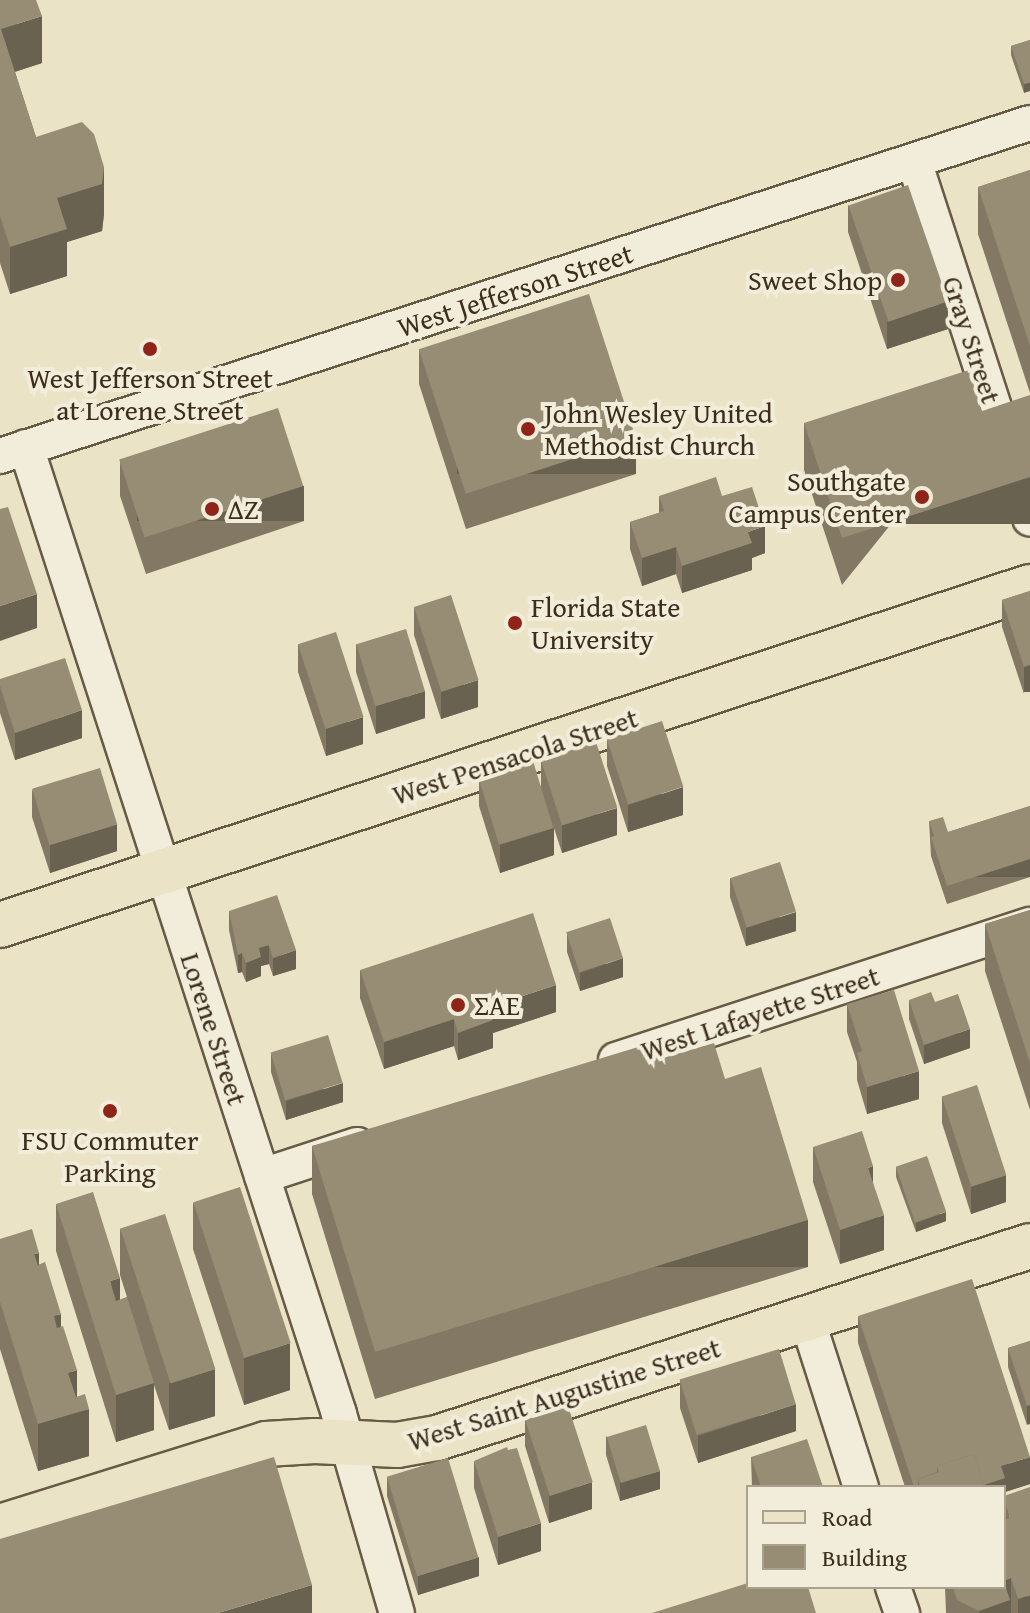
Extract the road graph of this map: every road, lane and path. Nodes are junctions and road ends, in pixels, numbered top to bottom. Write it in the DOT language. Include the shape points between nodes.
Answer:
graph roads {
  1 [pos="1030,123"];
  2 [pos="914,161"];
  3 [pos="13,452"];
  4 [pos="1030,519"];
  5 [pos="1030,587"];
  6 [pos="163,871"];
  7 [pos="0,925"];
  8 [pos="1030,925"];
  9 [pos="580,1072"];
  10 [pos="383,1136"];
  11 [pos="262,1176"];
  12 [pos="1030,1246"];
  13 [pos="807,1319"];
  14 [pos="347,1442"];
  15 [pos="860,1485"];
  16 [pos="0,1527"];
  17 [pos="894,1589"];
  18 [pos="397,1613"];
  19 [pos="902,1613"];
  1 -- 2 [label="street, West Jefferson Street"];
  2 -- 3 [label="street, West Jefferson Street"];
  2 -- 4 [label="street, Gray Street"];
  3 -- 6 [label="street, Lorene Street"];
  5 -- 6 [label="main road, West Pensacola Street"];
  6 -- 7 [label="main road, West Pensacola Street"];
  6 -- 11 [label="street, Lorene Street"];
  8 -- 9 [label="street, West Lafayette Street"];
  10 -- 11 [label="street"];
  11 -- 14 [label="street, Lorene Street"];
  12 -- 13 [label="main road, West Saint Augustine Street"];
  13 -- 14 [label="main road, West Saint Augustine Street" via="437,1438 397,1445"];
  13 -- 15 [label="street"];
  14 -- 16 [label="main road, West Saint Augustine Street" via="252,1447"];
  14 -- 18 [label="street, Lorene Street"];
  17 -- 19 [label="street"];
}
